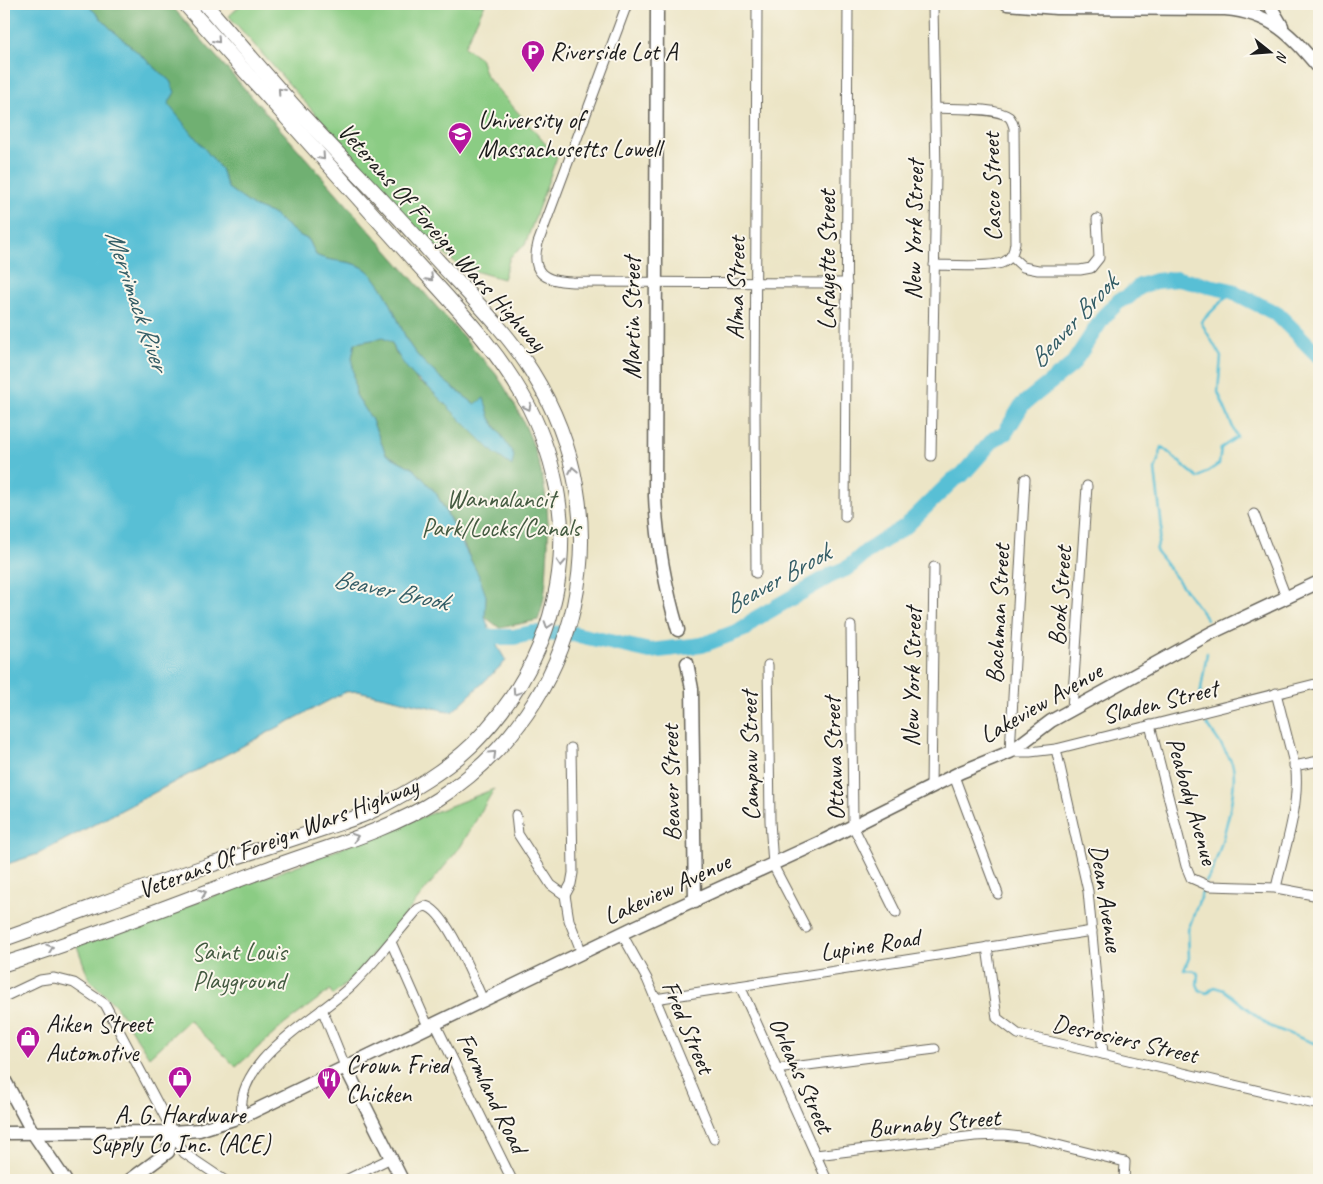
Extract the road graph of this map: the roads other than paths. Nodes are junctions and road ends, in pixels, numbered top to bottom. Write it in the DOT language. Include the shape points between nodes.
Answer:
graph roads {
  1 [pos="185,4"];
  2 [pos="205,4"];
  3 [pos="627,4"];
  4 [pos="657,4"];
  5 [pos="757,4"];
  6 [pos="848,4"];
  7 [pos="933,4"];
  8 [pos="1007,4"];
  9 [pos="1269,4"];
  10 [pos="1092,6"];
  11 [pos="1232,6"];
  12 [pos="1287,32"];
  13 [pos="1319,68"];
  14 [pos="935,108"];
  15 [pos="1097,219"];
  16 [pos="1011,256"];
  17 [pos="934,265"];
  18 [pos="655,281"];
  19 [pos="756,282"];
  20 [pos="847,284"];
  21 [pos="931,456"];
  22 [pos="1025,479"];
  23 [pos="1087,486"];
  24 [pos="1254,514"];
  25 [pos="845,516"];
  26 [pos="934,567"];
  27 [pos="756,574"];
  28 [pos="1319,582"];
  29 [pos="1286,596"];
  30 [pos="851,626"];
  31 [pos="678,630"];
  32 [pos="687,664"];
  33 [pos="768,665"];
  34 [pos="1319,683"];
  35 [pos="1276,693"];
  36 [pos="1072,709"];
  37 [pos="1150,725"];
  38 [pos="570,748"];
  39 [pos="1056,749"];
  40 [pos="1010,752"];
  41 [pos="1319,761"];
  42 [pos="1294,766"];
  43 [pos="954,776"];
  44 [pos="931,787"];
  45 [pos="516,815"];
  46 [pos="852,826"];
  47 [pos="773,865"];
  48 [pos="1276,888"];
  49 [pos="998,894"];
  50 [pos="565,895"];
  51 [pos="1319,896"];
  52 [pos="695,902"];
  53 [pos="896,913"];
  54 [pos="806,928"];
  55 [pos="1092,930"];
  56 [pos="622,934"];
  57 [pos="4,939"];
  58 [pos="391,942"];
  59 [pos="987,946"];
  60 [pos="582,952"];
  61 [pos="4,964"];
  62 [pos="740,986"];
  63 [pos="4,997"];
  64 [pos="655,999"];
  65 [pos="483,1000"];
  66 [pos="322,1009"];
  67 [pos="431,1024"];
  68 [pos="935,1049"];
  69 [pos="1102,1054"];
  70 [pos="345,1066"];
  71 [pos="776,1069"];
  72 [pos="4,1079"];
  73 [pos="1319,1105"];
  74 [pos="242,1116"];
  75 [pos="172,1132"];
  76 [pos="4,1133"];
  77 [pos="33,1133"];
  78 [pos="714,1139"];
  79 [pos="816,1155"];
  80 [pos="391,1158"];
  81 [pos="64,1180"];
  82 [pos="130,1180"];
  83 [pos="224,1180"];
  84 [pos="346,1180"];
  85 [pos="402,1180"];
  86 [pos="512,1180"];
  87 [pos="826,1180"];
  88 [pos="1124,1180"];
  1 -- 57 [label="main road, Veterans Of Foreign Wars Highway, one-way" via="455,304 518,387 549,453 555,478 561,520 561,567 555,600 540,649 508,703 471,746 374,811"];
  61 -- 2 [label="main road, Veterans Of Foreign Wars Highway, one-way" via="332,845 402,818 437,800 466,779 500,747 539,696 561,650 575,606 581,550 575,481 561,428 534,374 461,286 372,186 313,128"];
  3 -- 18 [label="street" via="535,255 542,275 558,282"];
  4 -- 18 [label="main road, Martin Street"];
  5 -- 19 [label="street, Alma Street"];
  6 -- 20 [label="street, Lafayette Street"];
  7 -- 14 [label="street, New York Street"];
  8 -- 10 [label="main road" via="1056,8"];
  9 -- 12 [label="main road"];
  10 -- 11 [label="main road"];
  11 -- 12 [label="main road"];
  12 -- 13 [label="main road"];
  14 -- 16 [label="street, Casco Street" via="992,112 1010,118 1014,128 1015,243"];
  14 -- 17 [label="street, New York Street"];
  15 -- 16 [label="street" via="1099,258 1092,268 1030,269"];
  16 -- 17 [label="street" via="998,265"];
  17 -- 21 [label="street, New York Street"];
  18 -- 19 [label="street"];
  18 -- 31 [label="main road, Martin Street" via="657,528 664,575"];
  19 -- 20 [label="street"];
  19 -- 27 [label="street, Alma Street"];
  20 -- 25 [label="street, Lafayette Street"];
  22 -- 40 [label="street, Bachman Street"];
  23 -- 36 [label="street, Book Street"];
  24 -- 29 [label="street" via="1266,552"];
  26 -- 44 [label="street, New York Street"];
  28 -- 29 [label="main road, Lakeview Avenue"];
  29 -- 36 [label="main road, Lakeview Avenue"];
  30 -- 46 [label="street, Ottawa Street"];
  32 -- 52 [label="main road, Beaver Street" via="692,689"];
  33 -- 47 [label="street, Campaw Street"];
  34 -- 35 [label="street, Sladen Street"];
  35 -- 37 [label="street, Sladen Street"];
  35 -- 42 [label="street"];
  36 -- 40 [label="main road, Lakeview Avenue"];
  37 -- 39 [label="street, Sladen Street"];
  37 -- 48 [label="street, Peabody Avenue" via="1191,878 1205,885"];
  38 -- 50 [label="street" via="572,873"];
  39 -- 40 [label="street, Sladen Street"];
  39 -- 55 [label="street, Dean Avenue" via="1086,879"];
  40 -- 43 [label="main road, Lakeview Avenue"];
  41 -- 42 [label="street"];
  42 -- 48 [label="street" via="1297,792"];
  43 -- 44 [label="main road, Lakeview Avenue"];
  43 -- 49 [label="street"];
  44 -- 46 [label="main road, Lakeview Avenue"];
  45 -- 50 [label="street" via="518,834 551,884"];
  46 -- 47 [label="main road, Lakeview Avenue"];
  46 -- 53 [label="street, Ottawa Street"];
  47 -- 52 [label="main road, Lakeview Avenue"];
  47 -- 54 [label="street, Campaw Street"];
  48 -- 51 [label="street, Peabody Avenue"];
  50 -- 60 [label="street" via="569,920"];
  52 -- 56 [label="main road, Lakeview Avenue"];
  55 -- 59 [label="street, Lupine Road"];
  55 -- 69 [label="street, Dean Avenue"];
  56 -- 60 [label="main road, Lakeview Avenue"];
  56 -- 64 [label="street, Fred Street"];
  58 -- 65 [label="street" via="418,909 425,906 438,911"];
  58 -- 66 [label="street" via="353,984"];
  58 -- 67 [label="street, Farmland Road"];
  59 -- 62 [label="street, Lupine Road"];
  59 -- 69 [label="street, Desrosiers Street" via="997,1018 1002,1023 1034,1040"];
  60 -- 65 [label="main road, Lakeview Avenue"];
  62 -- 64 [label="street, Lupine Road"];
  62 -- 71 [label="street, Orleans Street"];
  63 -- 75 [label="street" via="40,980 54,978 74,983 105,1004 132,1050"];
  64 -- 78 [label="street, Fred Street"];
  65 -- 67 [label="main road, Lakeview Avenue"];
  66 -- 70 [label="street"];
  66 -- 74 [label="street" via="281,1042 257,1068 242,1095"];
  67 -- 70 [label="main road, Lakeview Avenue"];
  67 -- 86 [label="street, Farmland Road"];
  68 -- 71 [label="street"];
  69 -- 73 [label="street, Desrosiers Street"];
  70 -- 74 [label="main road, Lakeview Avenue"];
  70 -- 80 [label="main road"];
  71 -- 79 [label="street, Orleans Street"];
  72 -- 77 [label="main road"];
  74 -- 75 [label="main road, Lakeview Avenue" via="200,1130"];
  75 -- 77 [label="main road, Lakeview Avenue"];
  75 -- 82 [label="main road" via="168,1152"];
  75 -- 83 [label="street" via="184,1153"];
  76 -- 77 [label="main road, Lakeview Avenue"];
  77 -- 81 [label="main road"];
  79 -- 87 [label="street, Orleans Street"];
  79 -- 88 [label="street, Burnaby Street" via="1003,1135 1030,1138 1125,1162"];
  80 -- 84 [label="street"];
  80 -- 85 [label="main road"];
}
